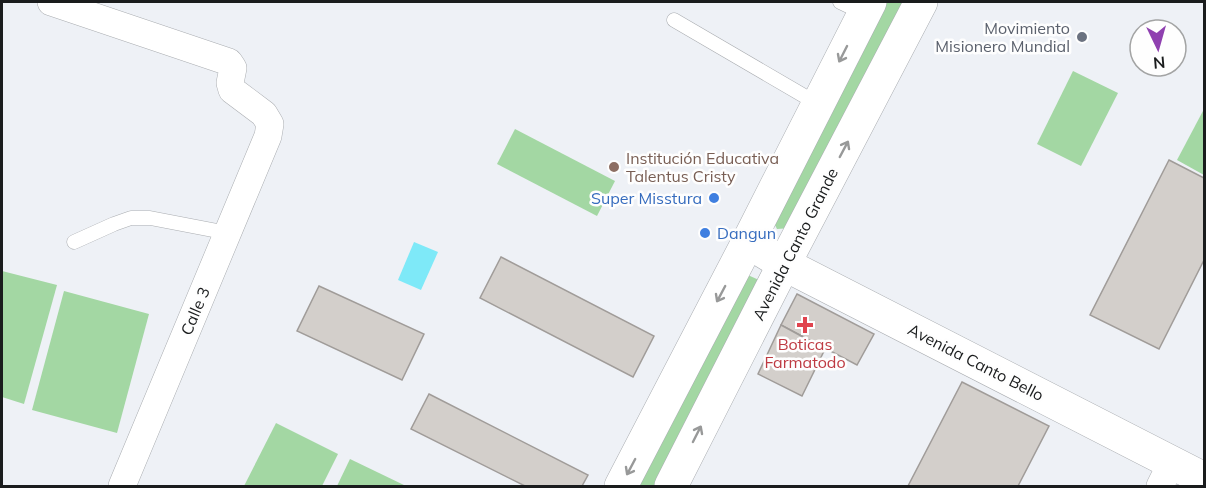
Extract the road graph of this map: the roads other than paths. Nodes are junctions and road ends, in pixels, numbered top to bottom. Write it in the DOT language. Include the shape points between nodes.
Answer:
graph roads {
  1 [pos="51,2"];
  2 [pos="921,2"];
  3 [pos="858,5"];
  4 [pos="674,20"];
  5 [pos="818,104"];
  6 [pos="228,233"];
  7 [pos="74,242"];
  8 [pos="748,242"];
  9 [pos="784,264"];
  10 [pos="1166,474"];
  11 [pos="1204,479"];
  12 [pos="122,486"];
  13 [pos="621,486"];
  14 [pos="671,486"];
  1 -- 6 [label="street, Calle 3" via="229,62 233,68 232,90 264,114 270,124"];
  9 -- 2 [label="main road, Avenida Canto Grande, one-way"];
  3 -- 5 [label="main road, one-way"];
  4 -- 5 [label="lane"];
  5 -- 8 [label="main road"];
  6 -- 7 [label="lane" via="131,218"];
  6 -- 12 [label="street, Calle 3"];
  8 -- 9 [label="main road, Avenida Canto Bello"];
  8 -- 13 [label="main road, one-way"];
  9 -- 10 [label="main road, Avenida Canto Bello"];
  14 -- 9 [label="main road, Avenida Canto Grande, one-way"];
  10 -- 11 [label="main road, Avenida Canto Bello"];
}
